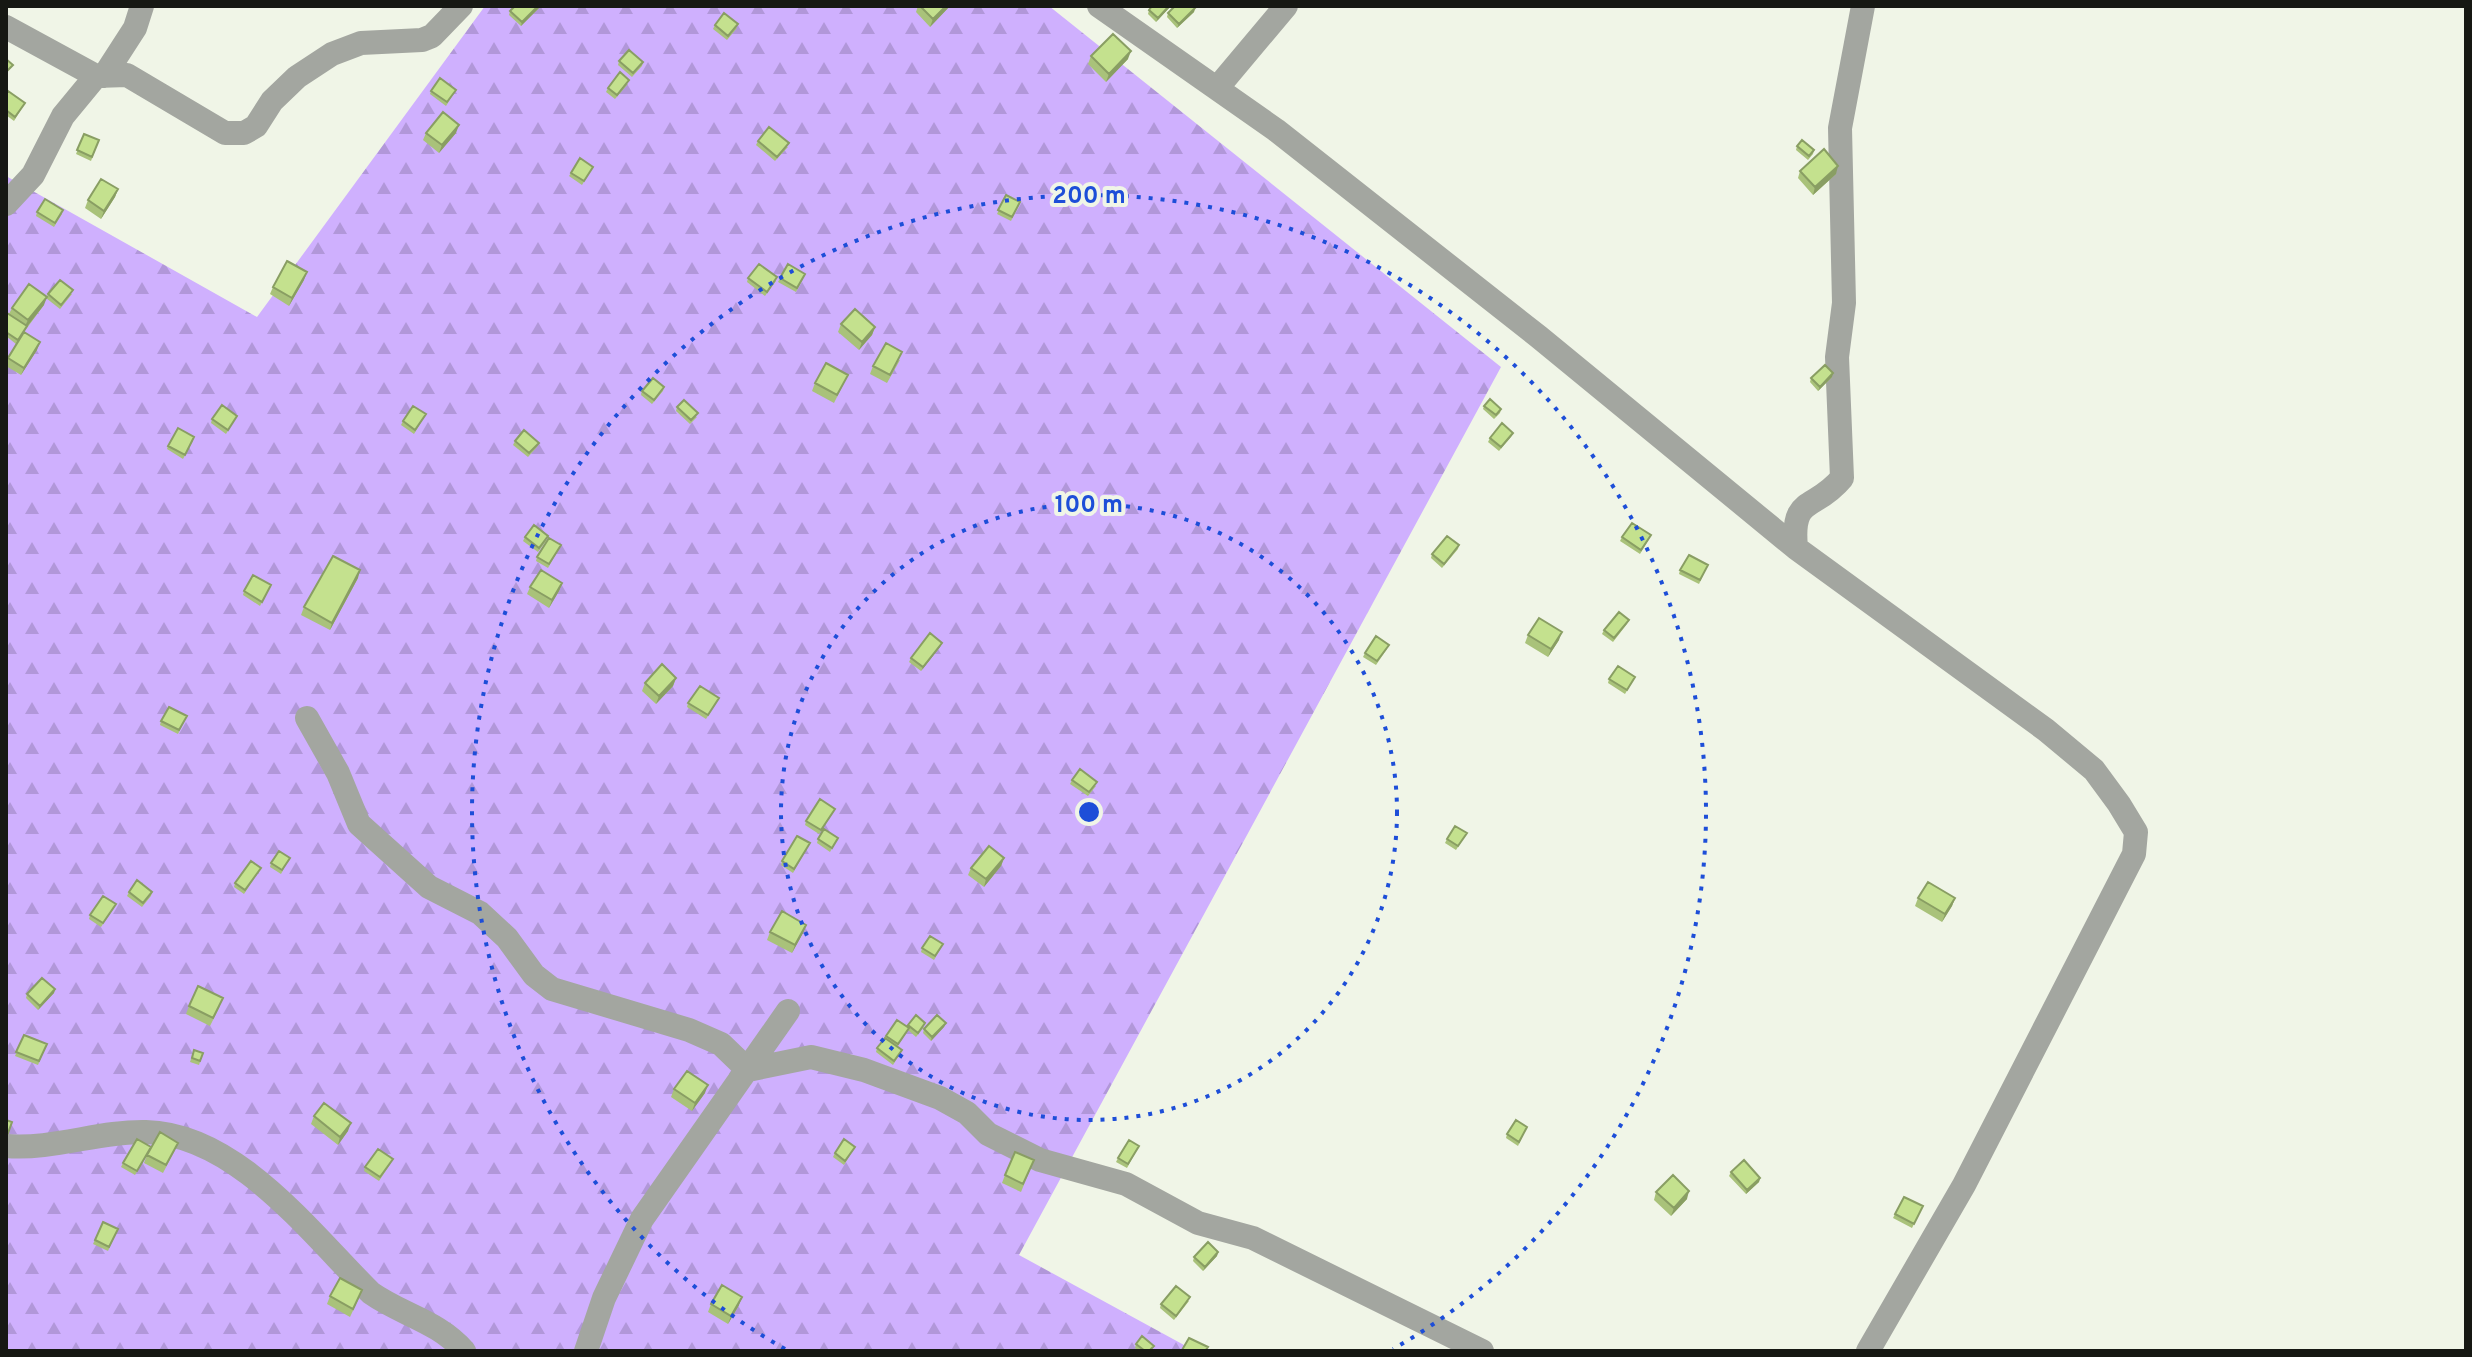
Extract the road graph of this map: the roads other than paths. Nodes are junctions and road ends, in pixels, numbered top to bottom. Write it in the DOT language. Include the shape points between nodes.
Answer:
graph roads {
  1 [pos="142,6"];
  2 [pos="461,6"];
  3 [pos="1099,6"];
  4 [pos="1286,6"];
  5 [pos="1863,6"];
  6 [pos="6,27"];
  7 [pos="100,76"];
  8 [pos="1218,87"];
  9 [pos="6,204"];
  10 [pos="1796,548"];
  11 [pos="307,718"];
  12 [pos="788,1011"];
  13 [pos="748,1070"];
  14 [pos="6,1146"];
  15 [pos="464,1351"];
  16 [pos="586,1351"];
  17 [pos="1482,1351"];
  18 [pos="1868,1351"];
  1 -- 7 [label="street" via="135,28"];
  2 -- 7 [label="street" via="422,40 361,43 332,54 297,77 244,133 225,133 127,75"];
  3 -- 8 [label="street"];
  4 -- 8 [label="street"];
  5 -- 10 [label="street" via="1840,128 1844,303 1837,357 1842,478 1798,513"];
  6 -- 7 [label="street"];
  7 -- 9 [label="street" via="63,116 33,175"];
  8 -- 10 [label="street" via="1363,196"];
  10 -- 18 [label="street" via="2094,770 2136,832 2134,854 1964,1185"];
  11 -- 13 [label="street" via="359,824 429,887 480,913 534,975 552,989 721,1044"];
  12 -- 13 [label="street"];
  13 -- 16 [label="street" via="642,1219 604,1298"];
  13 -- 17 [label="street" via="811,1057 940,1098 967,1113 988,1134 1040,1160 1126,1184 1198,1223 1253,1238"];
  14 -- 15 [label="street" via="106,1133 150,1132 193,1140 255,1178 371,1293 442,1329"];
}
